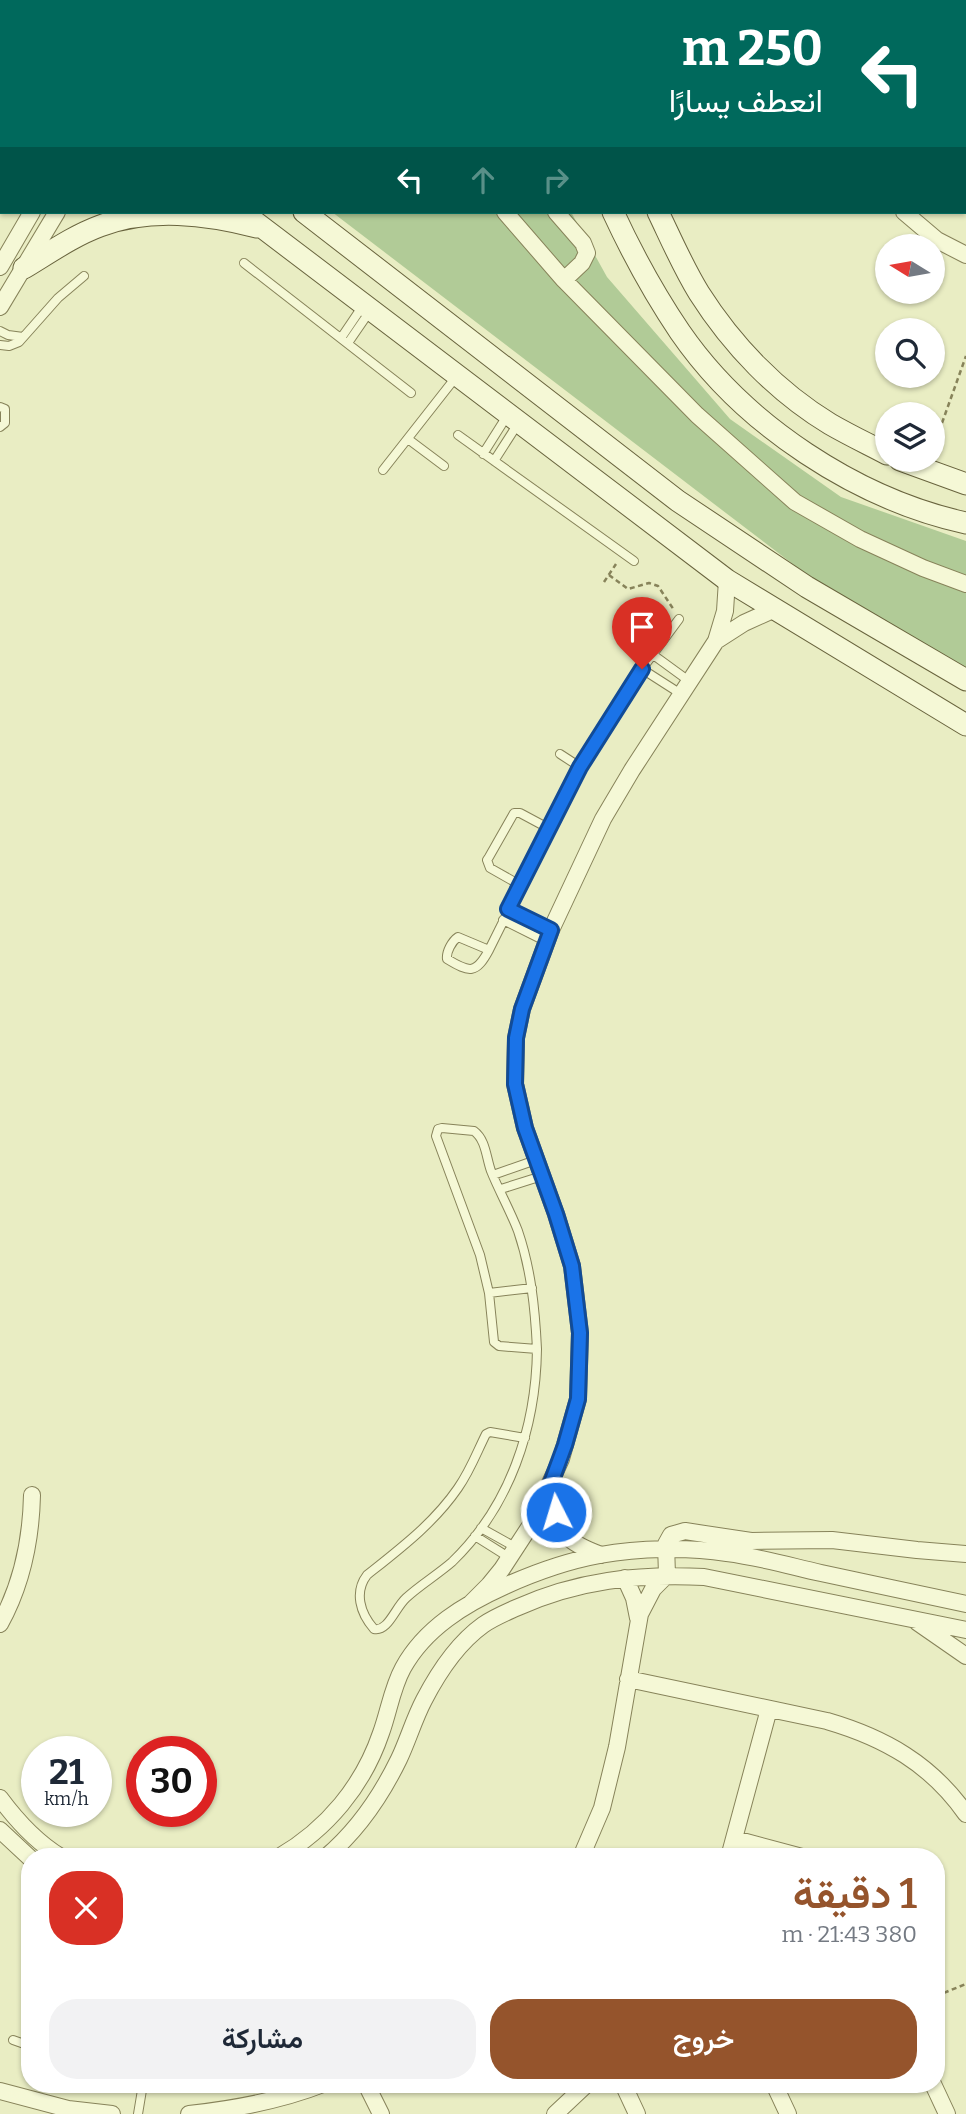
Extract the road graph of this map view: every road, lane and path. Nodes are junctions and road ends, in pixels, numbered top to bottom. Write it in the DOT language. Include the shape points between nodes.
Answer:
graph roads {
  1 [pos="31,214"];
  2 [pos="56,214"];
  3 [pos="245,214"];
  4 [pos="307,214"];
  5 [pos="507,214"];
  6 [pos="558,214"];
  7 [pos="614,214"];
  8 [pos="659,214"];
  9 [pos="906,214"];
  10 [pos="264,228"];
  11 [pos="966,255"];
  12 [pos="244,263"];
  13 [pos="0,267"];
  14 [pos="24,268"];
  15 [pos="84,276"];
  16 [pos="564,280"];
  17 [pos="0,307"];
  18 [pos="367,307"];
  19 [pos="0,331"];
  20 [pos="23,337"];
  21 [pos="344,341"];
  22 [pos="0,345"];
  23 [pos="966,356"];
  24 [pos="458,375"];
  25 [pos="411,393"];
  26 [pos="0,407"];
  27 [pos="945,415"];
  28 [pos="514,417"];
  29 [pos="0,427"];
  30 [pos="458,435"];
  31 [pos="408,439"];
  32 [pos="875,448"];
  33 [pos="484,454"];
  34 [pos="494,461"];
  35 [pos="444,466"];
  36 [pos="383,470"];
  37 [pos="929,472"];
  38 [pos="966,484"];
  39 [pos="966,523"];
  40 [pos="624,553"];
  41 [pos="635,561"];
  42 [pos="609,575"];
  43 [pos="727,580"];
  44 [pos="604,582"];
  45 [pos="966,584"];
  46 [pos="775,610"];
  47 [pos="679,619"];
  48 [pos="716,641"];
  49 [pos="652,654"];
  50 [pos="642,669"];
  51 [pos="966,680"];
  52 [pos="685,688"];
  53 [pos="966,724"];
  54 [pos="560,754"];
  55 [pos="580,767"];
  56 [pos="548,828"];
  57 [pos="520,885"];
  58 [pos="508,909"];
  59 [pos="503,920"];
  60 [pos="549,936"];
  61 [pos="489,950"];
  62 [pos="536,1160"];
  63 [pos="493,1175"];
  64 [pos="542,1176"];
  65 [pos="501,1189"];
  66 [pos="532,1289"];
  67 [pos="489,1293"];
  68 [pos="537,1349"];
  69 [pos="525,1438"];
  70 [pos="551,1483"];
  71 [pos="32,1495"];
  72 [pos="481,1528"];
  73 [pos="475,1536"];
  74 [pos="666,1550"];
  75 [pos="514,1553"];
  76 [pos="966,1554"];
  77 [pos="601,1555"];
  78 [pos="667,1575"];
  79 [pos="625,1578"];
  80 [pos="471,1603"];
  81 [pos="966,1604"];
  82 [pos="912,1618"];
  83 [pos="0,1624"];
  84 [pos="638,1624"];
  85 [pos="966,1630"];
  86 [pos="966,1656"];
  87 [pos="628,1679"];
  88 [pos="769,1709"];
  89 [pos="0,1798"];
  90 [pos="966,1814"];
  91 [pos="0,1830"];
  92 [pos="735,1839"];
  93 [pos="48,1848"];
  94 [pos="292,1848"];
  95 [pos="335,1848"];
  96 [pos="585,1848"];
  97 [pos="732,1848"];
  98 [pos="768,1848"];
  99 [pos="21,1850"];
  100 [pos="966,1984"];
  101 [pos="945,1992"];
  102 [pos="13,2040"];
  103 [pos="21,2043"];
  104 [pos="0,2091"];
  105 [pos="142,2093"];
  106 [pos="301,2093"];
  107 [pos="370,2093"];
  108 [pos="577,2093"];
  109 [pos="627,2093"];
  110 [pos="778,2093"];
  111 [pos="937,2093"];
  112 [pos="111,2114"];
  113 [pos="138,2114"];
  114 [pos="189,2114"];
  115 [pos="381,2114"];
  116 [pos="555,2114"];
  117 [pos="637,2114"];
  118 [pos="788,2114"];
  119 [pos="947,2114"];
  1 -- 13 [label="street"];
  2 -- 14 [label="street"];
  3 -- 10 [label="street"];
  4 -- 51 [label="street" via="678,501 807,587"];
  5 -- 16 [label="street"];
  6 -- 16 [label="street" via="587,253"];
  7 -- 39 [label="street" via="681,333 722,383 769,428 823,464 885,496"];
  8 -- 32 [label="street" via="698,291 757,365 812,412"];
  9 -- 11 [label="street" via="937,240"];
  10 -- 14 [label="street" via="179,214 125,219 76,237"];
  10 -- 18 [label="street"];
  12 -- 21 [label="lane"];
  14 -- 17 [label="street"];
  15 -- 20 [label="lane"];
  16 -- 45 [label="street" via="697,415 795,502 860,539"];
  18 -- 21 [label="lane"];
  18 -- 24 [label="street"];
  19 -- 20 [label="lane"];
  20 -- 22 [label="lane" via="14,345"];
  21 -- 25 [label="lane"];
  23 -- 27 [label="path"];
  24 -- 28 [label="street"];
  24 -- 31 [label="lane"];
  26 -- 29 [label="lane" via="6,413"];
  28 -- 33 [label="lane"];
  28 -- 34 [label="lane"];
  28 -- 43 [label="street"];
  30 -- 33 [label="lane"];
  31 -- 35 [label="lane"];
  31 -- 36 [label="lane"];
  33 -- 34 [label="lane"];
  34 -- 40 [label="lane"];
  37 -- 38 [label="street"];
  40 -- 41 [label="lane"];
  40 -- 42 [label="path"];
  42 -- 44 [label="path"];
  42 -- 47 [label="path" via="628,589 649,583 658,586"];
  43 -- 46 [label="street"];
  43 -- 48 [label="street" via="725,611"];
  46 -- 48 [label="street"];
  46 -- 53 [label="street"];
  47 -- 49 [label="lane"];
  48 -- 52 [label="street"];
  49 -- 50 [label="lane"];
  49 -- 52 [label="lane"];
  50 -- 52 [label="lane"];
  50 -- 55 [label="lane"];
  52 -- 60 [label="street" via="603,819"];
  54 -- 55 [label="lane"];
  55 -- 56 [label="lane"];
  56 -- 57 [label="lane"];
  56 -- 57 [label="lane" via="514,813 487,860 490,868"];
  57 -- 58 [label="lane"];
  58 -- 59 [label="lane"];
  58 -- 60 [label="lane"];
  59 -- 60 [label="lane"];
  59 -- 61 [label="lane"];
  60 -- 62 [label="street" via="516,1038 515,1084"];
  61 -- 61 [label="lane" via="481,965 471,970 447,957 458,937"];
  62 -- 63 [label="lane"];
  62 -- 64 [label="street"];
  63 -- 65 [label="lane"];
  63 -- 67 [label="lane" via="478,1134 438,1129 436,1136 481,1255"];
  64 -- 65 [label="lane"];
  64 -- 70 [label="street" via="572,1266 580,1333 578,1399"];
  65 -- 66 [label="lane" via="524,1249"];
  66 -- 67 [label="lane"];
  66 -- 68 [label="lane"];
  67 -- 68 [label="lane" via="496,1345"];
  68 -- 69 [label="lane" via="535,1394"];
  69 -- 72 [label="lane" via="508,1485"];
  69 -- 73 [label="lane" via="486,1434 448,1503 367,1575 359,1599 374,1629 384,1628 402,1601 450,1563"];
  70 -- 75 [label="street"];
  70 -- 77 [label="street" via="562,1530 575,1543"];
  71 -- 83 [label="street" via="23,1569"];
  72 -- 73 [label="lane"];
  72 -- 75 [label="lane"];
  73 -- 75 [label="lane"];
  74 -- 76 [label="street" via="671,1535 685,1531 751,1541 832,1539"];
  74 -- 77 [label="street"];
  74 -- 78 [label="street"];
  74 -- 81 [label="street" via="727,1553"];
  75 -- 80 [label="street"];
  77 -- 80 [label="street" via="551,1567"];
  78 -- 79 [label="street"];
  78 -- 82 [label="street" via="704,1577"];
  78 -- 84 [label="street" via="648,1597"];
  79 -- 84 [label="street" via="635,1598"];
  79 -- 95 [label="street" via="538,1598 471,1636 433,1684 373,1805"];
  80 -- 94 [label="street" via="436,1627 413,1652 357,1784 318,1830"];
  82 -- 85 [label="street"];
  82 -- 86 [label="street"];
  84 -- 87 [label="street"];
  87 -- 88 [label="street"];
  87 -- 96 [label="street" via="617,1747"];
  88 -- 90 [label="street" via="837,1724 885,1742 936,1779"];
  88 -- 92 [label="street"];
  89 -- 93 [label="street"];
  91 -- 99 [label="street"];
  92 -- 97 [label="street"];
  92 -- 98 [label="street"];
  100 -- 101 [label="path"];
  102 -- 103 [label="lane"];
  104 -- 112 [label="street" via="68,2109"];
  105 -- 113 [label="lane"];
  106 -- 114 [label="street" via="236,2109"];
  107 -- 115 [label="street"];
  108 -- 116 [label="street"];
  109 -- 117 [label="street"];
  110 -- 118 [label="street"];
  111 -- 119 [label="street"];
}
